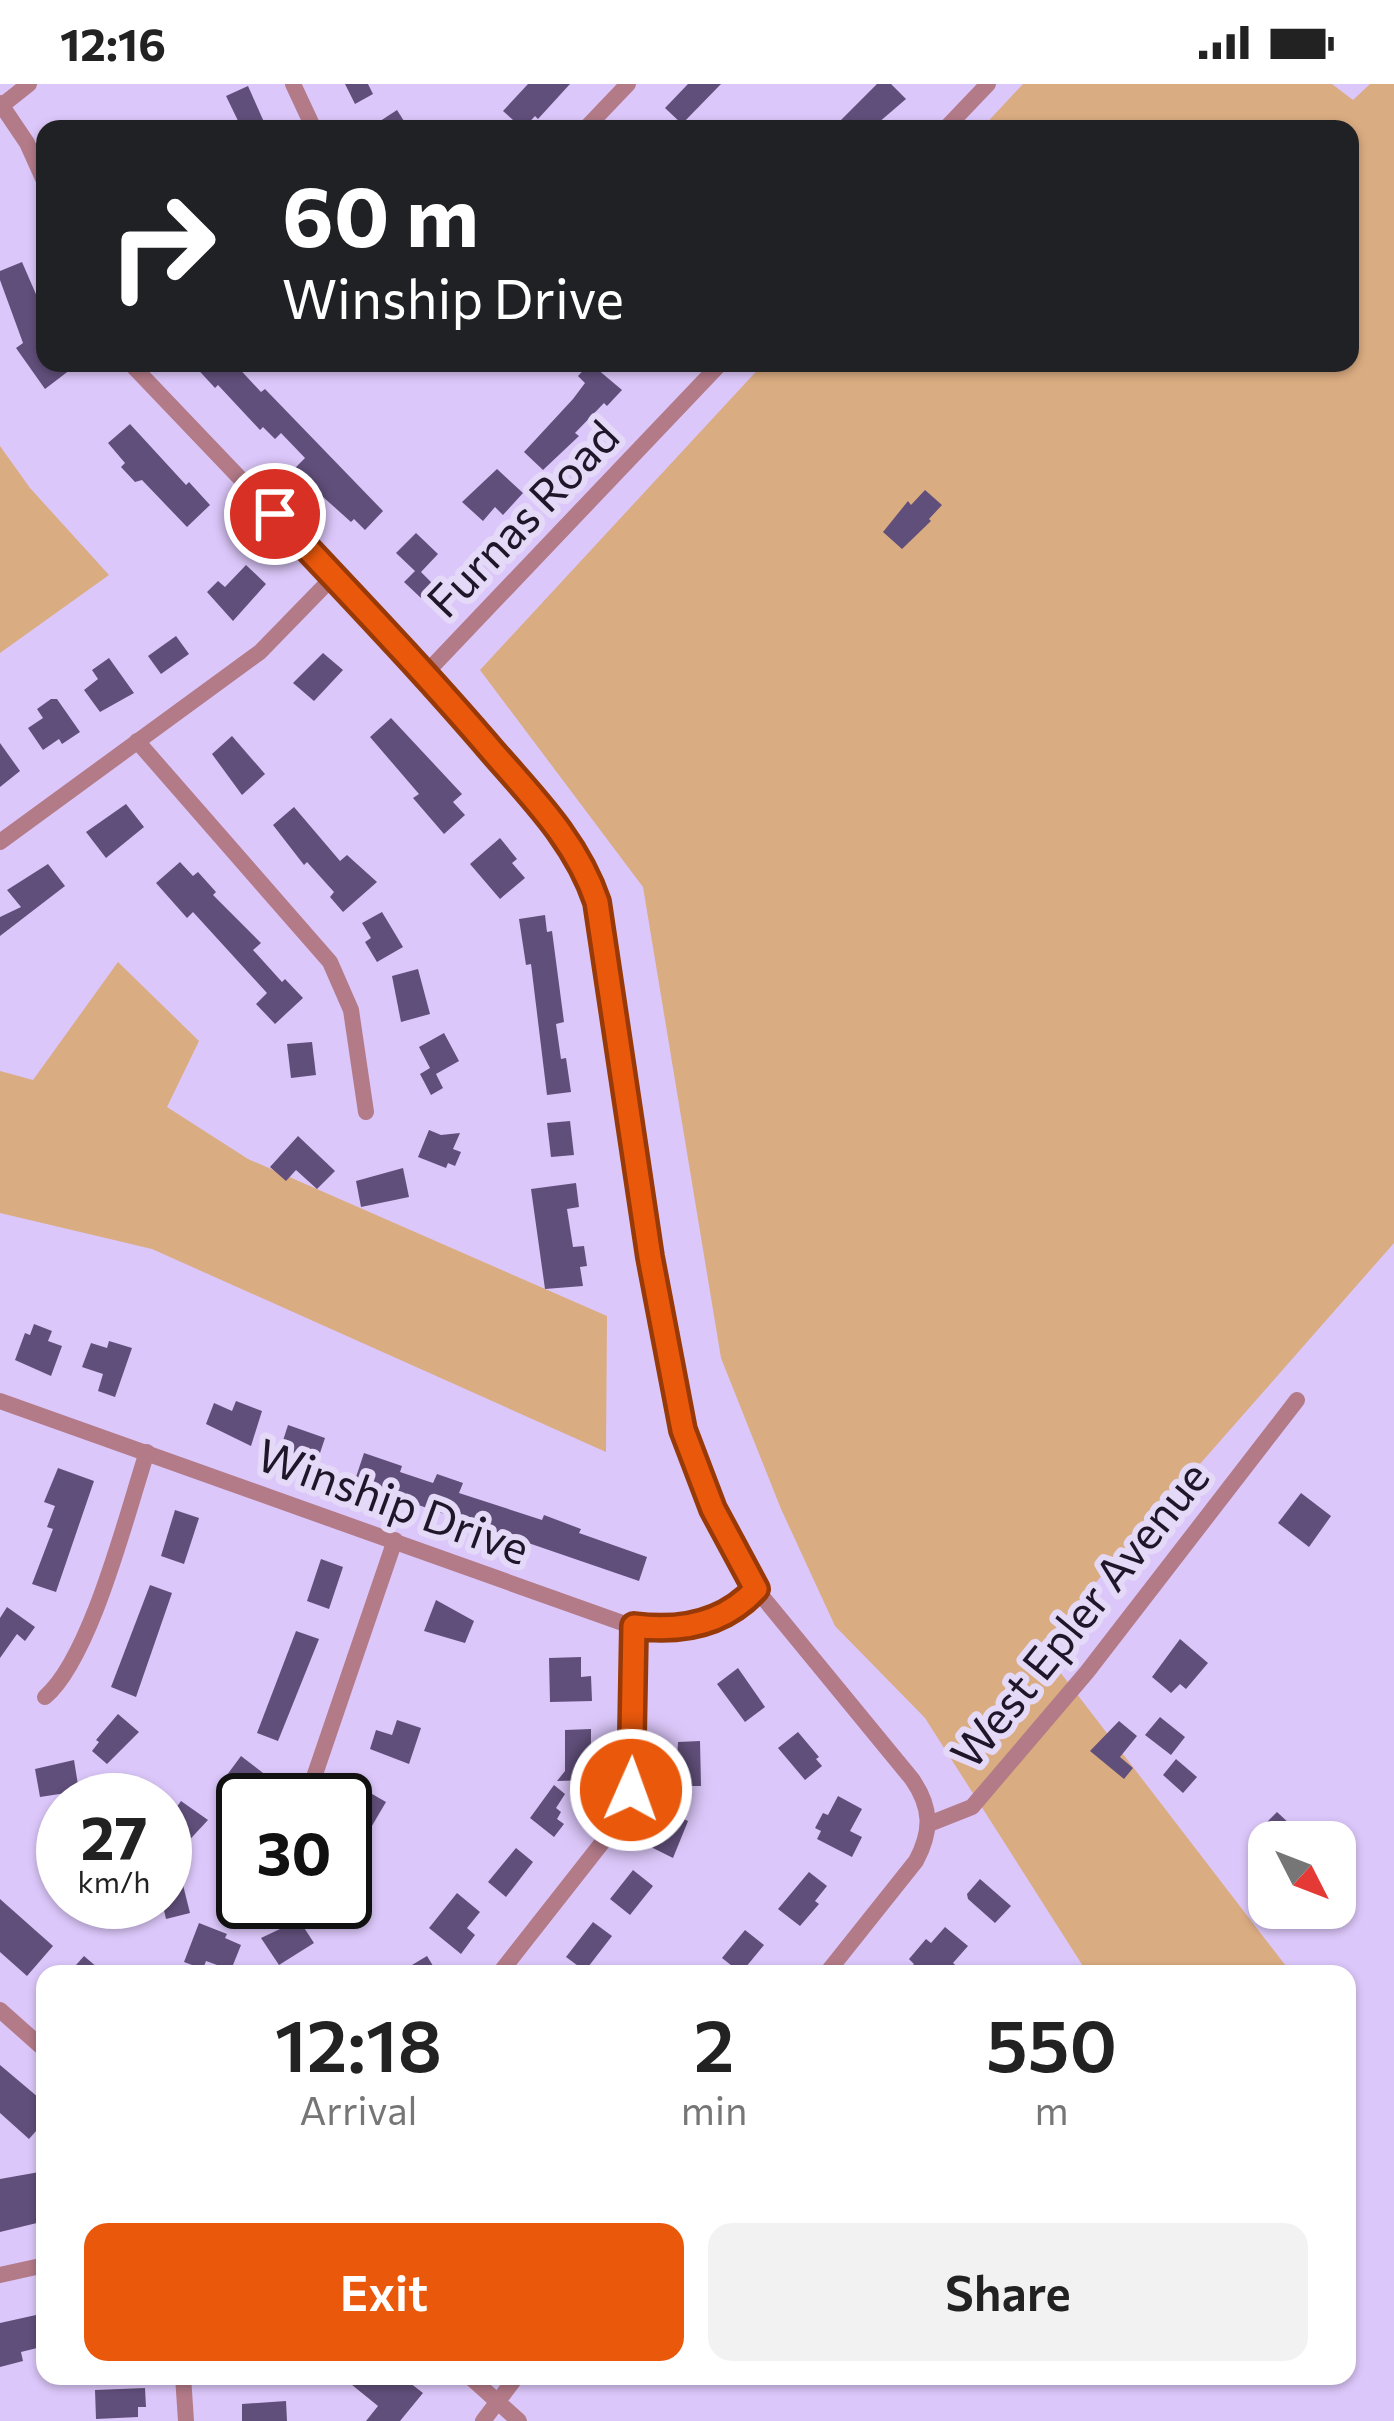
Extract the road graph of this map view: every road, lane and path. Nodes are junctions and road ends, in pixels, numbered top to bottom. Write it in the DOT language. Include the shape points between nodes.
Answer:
graph roads {
  1 [pos="29,84"];
  2 [pos="293,84"];
  3 [pos="628,84"];
  4 [pos="988,84"];
  5 [pos="1,105"];
  6 [pos="310,120"];
  7 [pos="594,120"];
  8 [pos="954,120"];
  9 [pos="36,163"];
  10 [pos="139,372"];
  11 [pos="712,372"];
  12 [pos="334,576"];
  13 [pos="426,673"];
  14 [pos="137,741"];
  15 [pos="0,842"];
  16 [pos="366,1112"];
  17 [pos="1297,1400"];
  18 [pos="0,1401"];
  19 [pos="147,1452"];
  20 [pos="395,1540"];
  21 [pos="756,1589"];
  22 [pos="634,1626"];
  23 [pos="45,1697"];
  24 [pos="315,1773"];
  25 [pos="929,1824"];
  26 [pos="506,1965"];
  27 [pos="833,1965"];
  28 [pos="0,2010"];
  29 [pos="36,2042"];
  30 [pos="36,2267"];
  31 [pos="0,2275"];
  32 [pos="184,2385"];
  33 [pos="479,2385"];
  34 [pos="511,2385"];
  35 [pos="498,2402"];
  36 [pos="186,2421"];
  37 [pos="483,2421"];
  38 [pos="519,2421"];
  1 -- 5 [label="street"];
  2 -- 6 [label="street"];
  3 -- 7 [label="street"];
  4 -- 8 [label="street"];
  5 -- 9 [label="street"];
  10 -- 12 [label="street, Furnas Road"];
  11 -- 13 [label="street, Furnas Road"];
  12 -- 13 [label="street, Furnas Road"];
  12 -- 14 [label="street" via="260,652"];
  13 -- 21 [label="street, Furnas Road" via="560,830 594,892 683,1430"];
  14 -- 15 [label="street"];
  14 -- 16 [label="street" via="330,962 351,1010"];
  17 -- 25 [label="street, West Epler Avenue" via="1088,1672 972,1807"];
  18 -- 19 [label="street, Winship Drive"];
  19 -- 20 [label="street, Winship Drive"];
  19 -- 23 [label="street" via="89,1622"];
  20 -- 22 [label="street, Winship Drive"];
  20 -- 24 [label="street"];
  21 -- 22 [label="street, Winship Drive" via="704,1623"];
  21 -- 25 [label="street, Furnas Road" via="912,1779"];
  22 -- 26 [label="street" via="627,1802"];
  25 -- 27 [label="street" via="916,1861"];
  28 -- 29 [label="street"];
  30 -- 31 [label="street"];
  32 -- 36 [label="street"];
  33 -- 35 [label="street"];
  34 -- 35 [label="street"];
  35 -- 37 [label="street"];
  35 -- 38 [label="street"];
}
